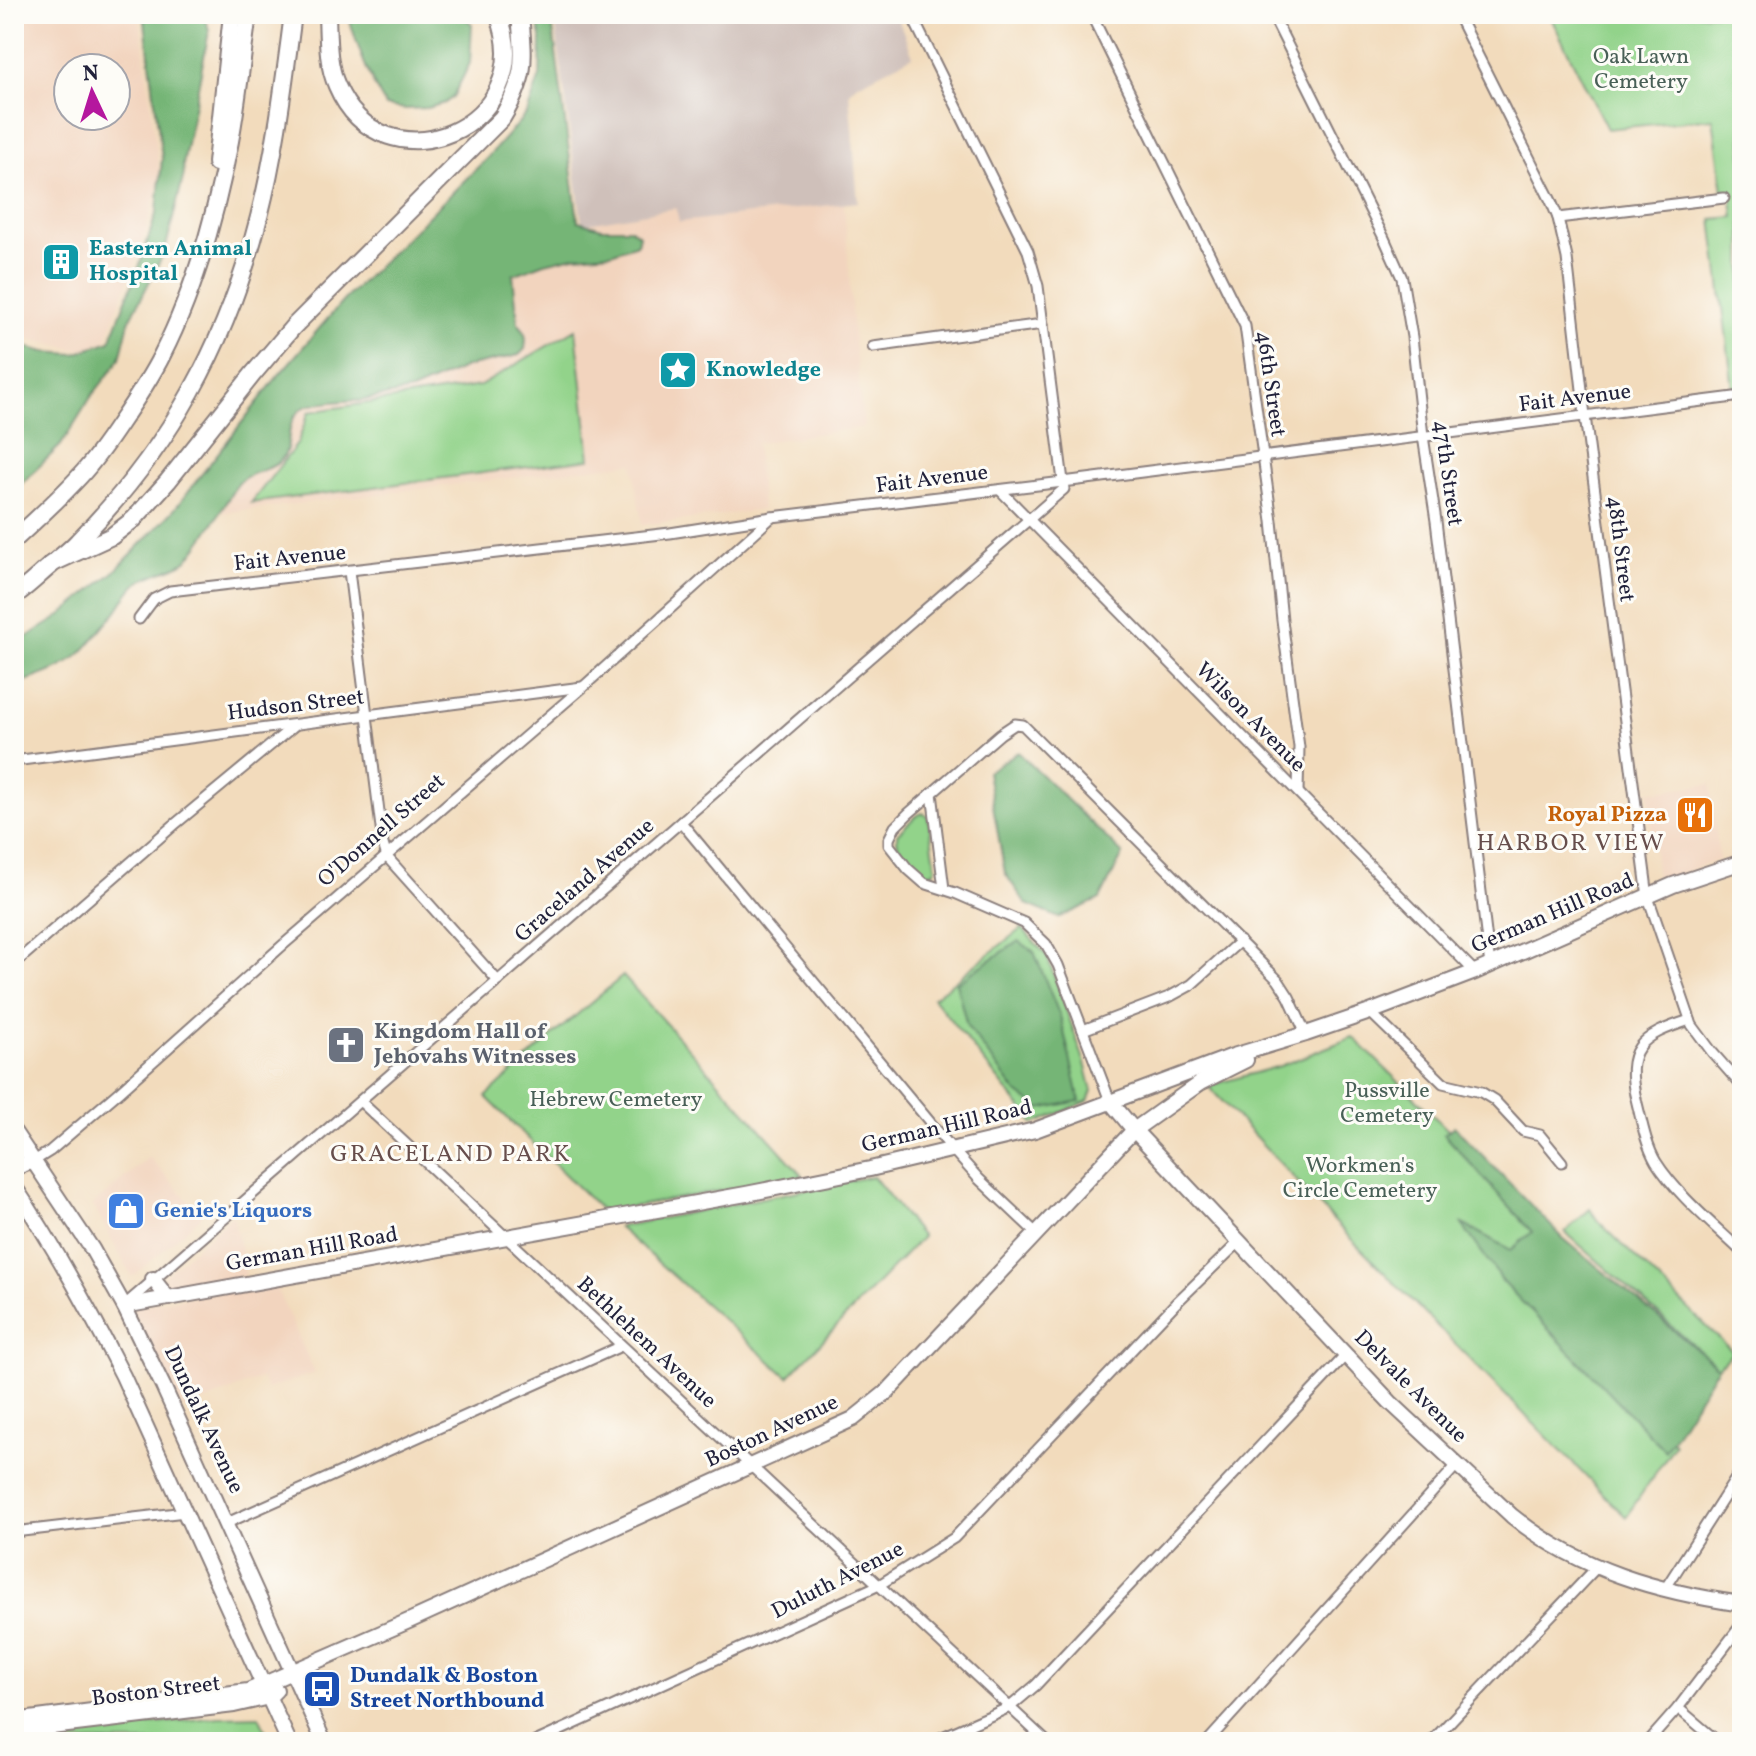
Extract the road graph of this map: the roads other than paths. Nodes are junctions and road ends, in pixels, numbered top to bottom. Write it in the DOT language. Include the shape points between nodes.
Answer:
graph roads {
  1 [pos="232,14"];
  2 [pos="248,14"];
  3 [pos="293,14"];
  4 [pos="327,14"];
  5 [pos="498,14"];
  6 [pos="514,14"];
  7 [pos="520,14"];
  8 [pos="911,14"];
  9 [pos="1091,14"];
  10 [pos="1272,14"];
  11 [pos="1457,14"];
  12 [pos="522,40"];
  13 [pos="1724,198"];
  14 [pos="1558,218"];
  15 [pos="200,261"];
  16 [pos="1043,324"];
  17 [pos="873,347"];
  18 [pos="1742,396"];
  19 [pos="1585,416"];
  20 [pos="1423,436"];
  21 [pos="1263,457"];
  22 [pos="1063,482"];
  23 [pos="1000,490"];
  24 [pos="772,517"];
  25 [pos="1030,519"];
  26 [pos="14,540"];
  27 [pos="51,564"];
  28 [pos="349,571"];
  29 [pos="14,596"];
  30 [pos="139,619"];
  31 [pos="583,687"];
  32 [pos="367,715"];
  33 [pos="296,725"];
  34 [pos="14,761"];
  35 [pos="1298,792"];
  36 [pos="932,793"];
  37 [pos="681,822"];
  38 [pos="387,857"];
  39 [pos="1742,862"];
  40 [pos="944,889"];
  41 [pos="1648,897"];
  42 [pos="1240,941"];
  43 [pos="14,964"];
  44 [pos="1490,966"];
  45 [pos="1475,972"];
  46 [pos="498,981"];
  47 [pos="1370,1012"];
  48 [pos="1690,1020"];
  49 [pos="1083,1030"];
  50 [pos="1306,1034"];
  51 [pos="1742,1086"];
  52 [pos="360,1101"];
  53 [pos="1110,1101"];
  54 [pos="1134,1130"];
  55 [pos="14,1132"];
  56 [pos="953,1150"];
  57 [pos="34,1161"];
  58 [pos="1562,1162"];
  59 [pos="14,1168"];
  60 [pos="14,1186"];
  61 [pos="1036,1233"];
  62 [pos="506,1237"];
  63 [pos="1239,1242"];
  64 [pos="1742,1252"];
  65 [pos="153,1279"];
  66 [pos="168,1298"];
  67 [pos="124,1306"];
  68 [pos="621,1346"];
  69 [pos="1346,1355"];
  70 [pos="1457,1465"];
  71 [pos="753,1466"];
  72 [pos="1742,1469"];
  73 [pos="185,1512"];
  74 [pos="227,1523"];
  75 [pos="14,1532"];
  76 [pos="1596,1568"];
  77 [pos="879,1585"];
  78 [pos="1665,1589"];
  79 [pos="1742,1604"];
  80 [pos="1742,1624"];
  81 [pos="293,1673"];
  82 [pos="266,1691"];
  83 [pos="1010,1707"];
  84 [pos="1678,1708"];
  85 [pos="14,1721"];
  86 [pos="14,1731"];
  87 [pos="289,1742"];
  88 [pos="324,1742"];
  89 [pos="535,1742"];
  90 [pos="931,1742"];
  91 [pos="1047,1742"];
  92 [pos="1207,1742"];
  93 [pos="1431,1742"];
  94 [pos="1648,1742"];
  95 [pos="1718,1742"];
  1 -- 15 [label="highway"];
  2 -- 15 [label="highway" via="231,138"];
  3 -- 27 [label="highway" via="275,146 259,218 224,328 148,462 76,544"];
  4 -- 5 [label="highway" via="331,68 355,115 386,135 428,140 467,126 496,92 505,59"];
  6 -- 12 [label="highway"];
  7 -- 12 [label="highway"];
  8 -- 16 [label="street" via="1028,251"];
  9 -- 21 [label="street, 46th Street" via="1245,326"];
  10 -- 20 [label="street, 47th Street" via="1402,278"];
  11 -- 14 [label="street, 48th Street"];
  12 -- 27 [label="highway" via="521,78 502,118 293,327 134,519 112,536"];
  13 -- 14 [label="street"];
  14 -- 19 [label="street, 48th Street"];
  15 -- 26 [label="highway" via="162,356 135,401 82,474"];
  16 -- 17 [label="street"];
  16 -- 22 [label="street"];
  18 -- 19 [label="street, Fait Avenue"];
  19 -- 20 [label="street, Fait Avenue"];
  19 -- 41 [label="street, 48th Street"];
  20 -- 21 [label="street, Fait Avenue"];
  20 -- 44 [label="street, 47th Street"];
  21 -- 22 [label="street, Fait Avenue"];
  21 -- 35 [label="street, 46th Street" via="1299,747"];
  22 -- 23 [label="street, Fait Avenue"];
  22 -- 25 [label="street, Graceland Avenue" via="1064,489"];
  23 -- 24 [label="street, Fait Avenue"];
  23 -- 25 [label="street, Wilson Avenue"];
  24 -- 28 [label="street, Fait Avenue"];
  24 -- 31 [label="street, O'Donnell Street"];
  25 -- 35 [label="street, Wilson Avenue"];
  25 -- 37 [label="street, Graceland Avenue"];
  27 -- 29 [label="highway"];
  28 -- 30 [label="street, Fait Avenue" via="170,591 154,599"];
  28 -- 32 [label="street"];
  31 -- 32 [label="street, Hudson Street"];
  31 -- 38 [label="street, O'Donnell Street"];
  32 -- 33 [label="street, Hudson Street"];
  32 -- 38 [label="street"];
  33 -- 34 [label="street, Hudson Street"];
  33 -- 43 [label="street"];
  35 -- 45 [label="street, Wilson Avenue"];
  36 -- 40 [label="street"];
  36 -- 40 [label="street" via="895,827 889,845 917,878"];
  36 -- 42 [label="street" via="1000,734 1023,725"];
  37 -- 46 [label="street, Graceland Avenue"];
  37 -- 56 [label="street"];
  38 -- 46 [label="street"];
  38 -- 57 [label="street, O'Donnell Street"];
  39 -- 41 [label="street, German Hill Road"];
  40 -- 49 [label="street" via="1036,933 1058,965"];
  41 -- 44 [label="street, German Hill Road"];
  41 -- 48 [label="street, 48th Street"];
  42 -- 49 [label="street" via="1191,985"];
  42 -- 50 [label="street" via="1278,980"];
  44 -- 45 [label="street, German Hill Road"];
  45 -- 47 [label="street, German Hill Road"];
  46 -- 52 [label="street, Graceland Avenue"];
  47 -- 50 [label="street, German Hill Road"];
  47 -- 58 [label="street" via="1443,1083 1494,1100 1523,1131 1540,1135"];
  48 -- 51 [label="street, 48th Street"];
  48 -- 64 [label="street" via="1644,1040 1633,1060 1633,1087 1657,1163"];
  49 -- 53 [label="street"];
  50 -- 53 [label="street, German Hill Road"];
  50 -- 54 [label="street, Boston Avenue" via="1213,1077"];
  52 -- 62 [label="street, Bethlehem Avenue"];
  52 -- 65 [label="street, Graceland Avenue"];
  53 -- 54 [label="street, Delvale Avenue"];
  53 -- 56 [label="street, German Hill Road" via="1035,1130"];
  54 -- 61 [label="street, Boston Avenue"];
  54 -- 63 [label="street, Delvale Avenue"];
  55 -- 57 [label="street, Dundalk Avenue"];
  56 -- 61 [label="street"];
  56 -- 62 [label="street, German Hill Road"];
  57 -- 59 [label="street, O'Donnell Street"];
  57 -- 67 [label="street, Dundalk Avenue"];
  60 -- 73 [label="street" via="94,1317"];
  61 -- 71 [label="street, Boston Avenue" via="865,1410"];
  62 -- 66 [label="street, German Hill Road"];
  62 -- 68 [label="street, Bethlehem Avenue"];
  63 -- 69 [label="street, Delvale Avenue"];
  63 -- 77 [label="street, Duluth Avenue" via="963,1531"];
  65 -- 66 [label="street"];
  65 -- 67 [label="street, Graceland Avenue"];
  66 -- 67 [label="street, German Hill Road"];
  67 -- 74 [label="street, Dundalk Avenue"];
  68 -- 71 [label="street, Bethlehem Avenue"];
  68 -- 74 [label="street"];
  69 -- 70 [label="street, Delvale Avenue"];
  69 -- 83 [label="street"];
  70 -- 76 [label="street, Delvale Avenue" via="1529,1530"];
  70 -- 92 [label="street"];
  71 -- 77 [label="street, Bethlehem Avenue"];
  71 -- 81 [label="street, Boston Avenue"];
  72 -- 78 [label="street"];
  73 -- 75 [label="street"];
  73 -- 82 [label="street"];
  74 -- 81 [label="street, Dundalk Avenue"];
  76 -- 78 [label="street, Delvale Avenue"];
  76 -- 93 [label="street"];
  77 -- 83 [label="street, Bethlehem Avenue"];
  77 -- 89 [label="street, Duluth Avenue"];
  78 -- 79 [label="street, Delvale Avenue"];
  80 -- 84 [label="street"];
  81 -- 82 [label="street, Boston Avenue"];
  81 -- 88 [label="street, Dundalk Avenue"];
  82 -- 85 [label="street, Boston Street"];
  82 -- 86 [label="street, Boston Street" via="234,1705"];
  82 -- 87 [label="street"];
  83 -- 90 [label="street"];
  83 -- 91 [label="street, Bethlehem Avenue"];
  84 -- 94 [label="street"];
  84 -- 95 [label="street"];
}
